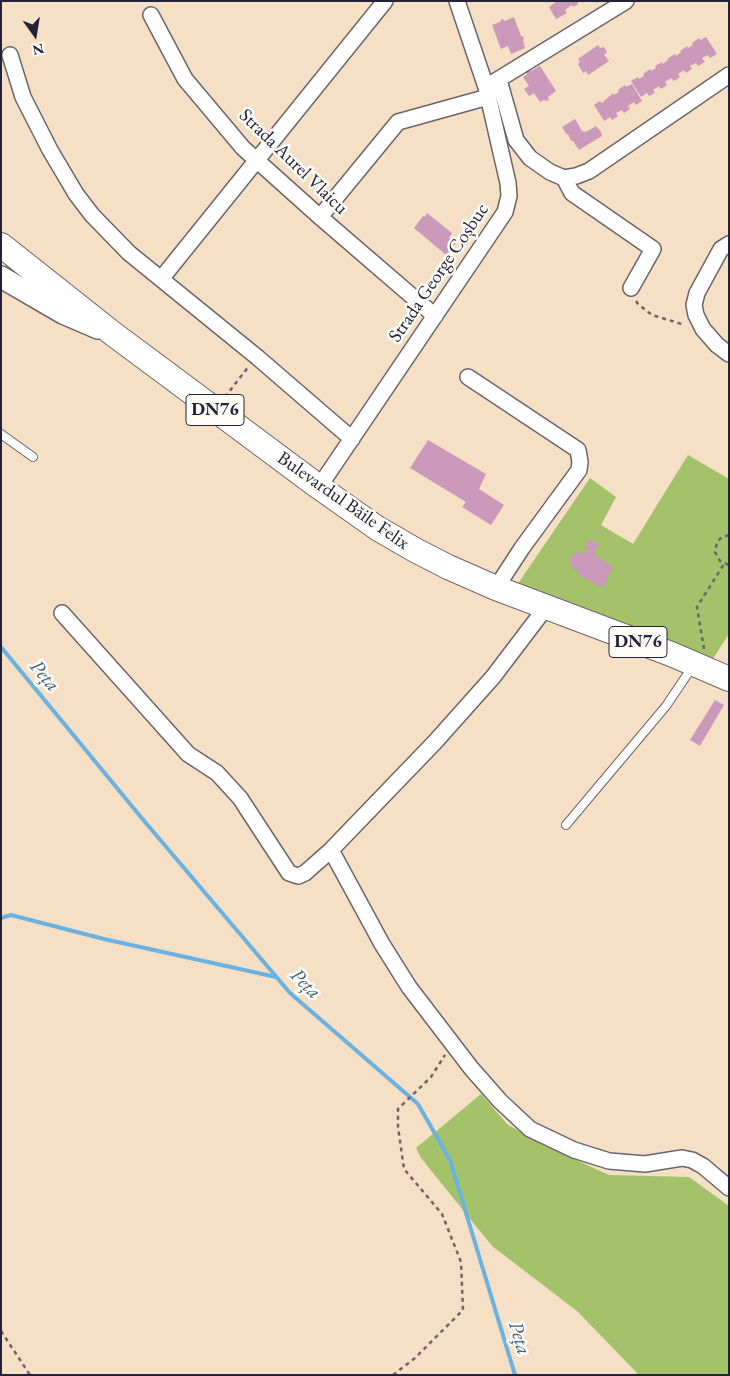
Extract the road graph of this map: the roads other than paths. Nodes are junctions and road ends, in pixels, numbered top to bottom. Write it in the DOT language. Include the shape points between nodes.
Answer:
graph roads {
  1 [pos="385,1"];
  2 [pos="457,1"];
  3 [pos="626,1"];
  4 [pos="151,14"];
  5 [pos="10,54"];
  6 [pos="729,75"];
  7 [pos="491,88"];
  8 [pos="256,160"];
  9 [pos="564,178"];
  10 [pos="320,217"];
  11 [pos="729,244"];
  12 [pos="1,245"];
  13 [pos="1,277"];
  14 [pos="161,279"];
  15 [pos="630,288"];
  16 [pos="435,316"];
  17 [pos="112,333"];
  18 [pos="729,354"];
  19 [pos="468,377"];
  20 [pos="1,434"];
  21 [pos="352,439"];
  22 [pos="33,457"];
  23 [pos="319,487"];
  24 [pos="496,588"];
  25 [pos="547,606"];
  26 [pos="62,613"];
  27 [pos="699,657"];
  28 [pos="729,679"];
  29 [pos="566,825"];
  30 [pos="331,850"];
  31 [pos="729,1188"];
  1 -- 8 [label="street"];
  2 -- 7 [label="street, Strada George Coșbuc"];
  3 -- 7 [label="street"];
  4 -- 8 [label="street, Strada Aurel Vlaicu" via="185,79"];
  5 -- 14 [label="street" via="23,98 76,194 111,236"];
  6 -- 9 [label="street" via="589,171"];
  7 -- 9 [label="street" via="516,140 530,158"];
  7 -- 10 [label="street" via="398,122"];
  7 -- 16 [label="street, Strada George Coșbuc" via="509,196 505,212"];
  8 -- 10 [label="street, Strada Aurel Vlaicu"];
  8 -- 14 [label="street"];
  9 -- 15 [label="street" via="572,193 653,248"];
  10 -- 16 [label="street, Strada Aurel Vlaicu"];
  11 -- 18 [label="street" via="721,249 697,293 694,305 703,329"];
  12 -- 17 [label="main road, Bulevardul Băile Felix / DN76"];
  13 -- 17 [label="main road" via="63,313"];
  14 -- 21 [label="street"];
  16 -- 21 [label="street, Strada George Coșbuc"];
  17 -- 23 [label="main road, Bulevardul Băile Felix / DN76"];
  19 -- 24 [label="street" via="578,450 580,462 579,470"];
  20 -- 22 [label="lane"];
  21 -- 23 [label="street, Strada George Coșbuc"];
  23 -- 24 [label="main road, Bulevardul Băile Felix / DN76" via="415,550"];
  24 -- 25 [label="main road, Bulevardul Băile Felix / DN76"];
  25 -- 27 [label="main road, Bulevardul Băile Felix / DN76"];
  25 -- 30 [label="street" via="436,742"];
  26 -- 30 [label="street" via="188,754 217,774 240,798 289,873 305,874"];
  27 -- 28 [label="main road, Bulevardul Băile Felix / DN76"];
  27 -- 29 [label="lane" via="666,706"];
  30 -- 31 [label="street" via="400,972 500,1102 530,1129 574,1150 609,1161 645,1164 682,1158 692,1160"];
}
